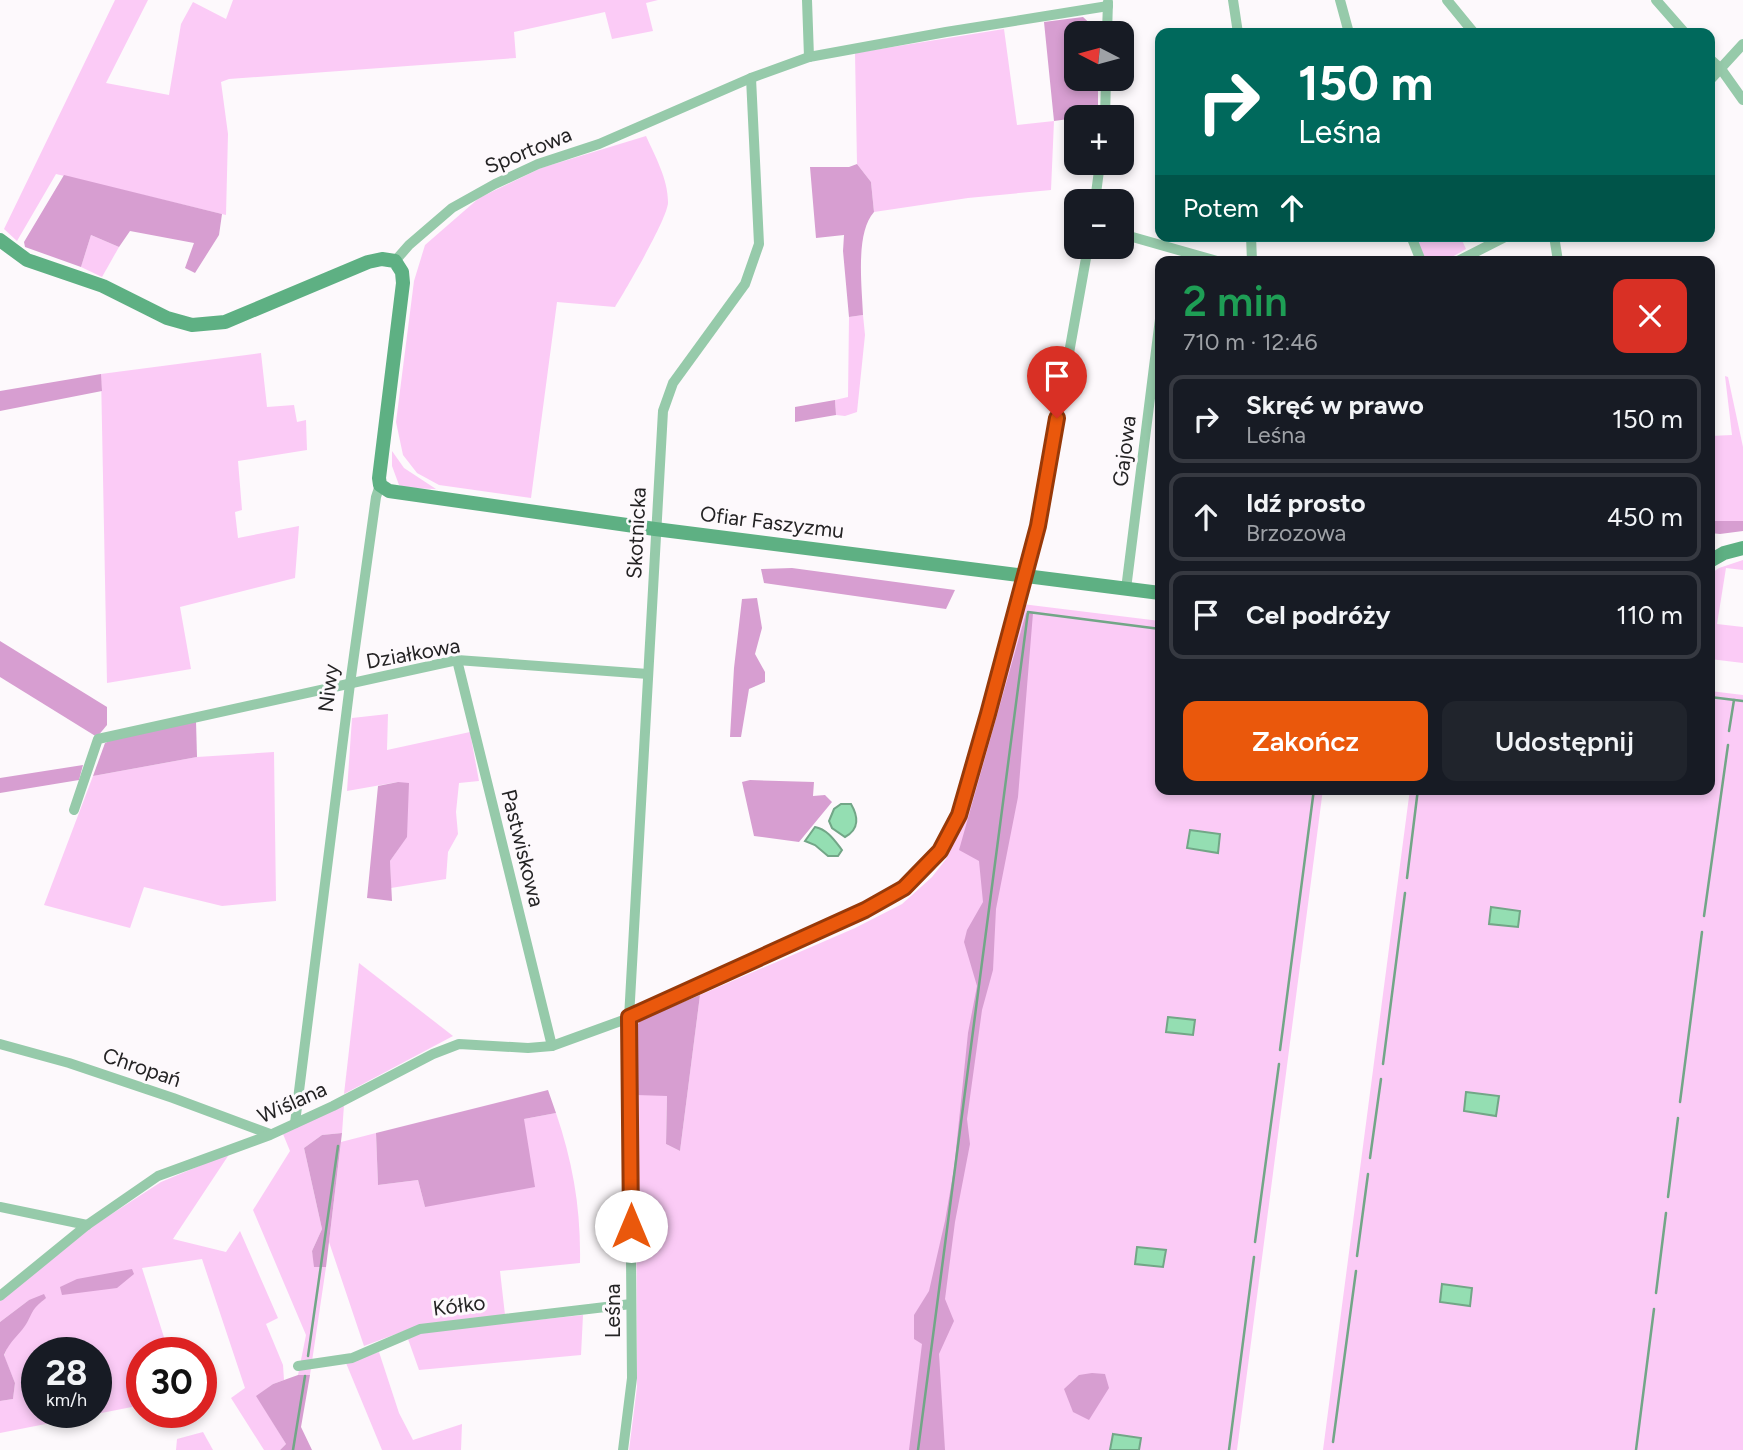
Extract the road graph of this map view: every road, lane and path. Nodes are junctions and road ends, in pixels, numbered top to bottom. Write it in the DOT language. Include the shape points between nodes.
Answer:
graph roads {
  1 [pos="807,0"];
  2 [pos="1233,0"];
  3 [pos="1340,0"];
  4 [pos="1447,0"];
  5 [pos="1656,0"];
  6 [pos="1108,3"];
  7 [pos="1107,21"];
  8 [pos="1237,28"];
  9 [pos="1348,28"];
  10 [pos="1470,28"];
  11 [pos="1681,28"];
  12 [pos="1743,44"];
  13 [pos="809,57"];
  14 [pos="1715,64"];
  15 [pos="1721,69"];
  16 [pos="1715,75"];
  17 [pos="751,78"];
  18 [pos="1743,100"];
  19 [pos="1134,238"];
  20 [pos="0,240"];
  21 [pos="1495,242"];
  22 [pos="1169,248"];
  23 [pos="1168,256"];
  24 [pos="1199,256"];
  25 [pos="1468,256"];
  26 [pos="1086,259"];
  27 [pos="395,261"];
  28 [pos="1155,359"];
  29 [pos="380,485"];
  30 [pos="655,529"];
  31 [pos="1743,548"];
  32 [pos="1715,558"];
  33 [pos="1024,577"];
  34 [pos="1126,589"];
  35 [pos="1155,592"];
  36 [pos="457,660"];
  37 [pos="648,674"];
  38 [pos="350,684"];
  39 [pos="74,810"];
  40 [pos="629,1017"];
  41 [pos="0,1044"];
  42 [pos="552,1046"];
  43 [pos="295,1124"];
  44 [pos="270,1135"];
  45 [pos="0,1207"];
  46 [pos="88,1225"];
  47 [pos="0,1296"];
  48 [pos="631,1304"];
  49 [pos="298,1366"];
  50 [pos="623,1450"];
  1 -- 13 [label="street"];
  2 -- 8 [label="street"];
  3 -- 9 [label="street"];
  4 -- 10 [label="street"];
  5 -- 11 [label="street"];
  6 -- 7 [label="street"];
  6 -- 13 [label="street, Sportowa"];
  12 -- 15 [label="street"];
  13 -- 17 [label="street, Sportowa"];
  14 -- 15 [label="street"];
  15 -- 16 [label="street"];
  15 -- 18 [label="street"];
  17 -- 27 [label="street, Sportowa" via="495,184 453,208"];
  17 -- 30 [label="street, Skotnicka" via="759,244 745,285 673,383 666,402"];
  19 -- 22 [label="street"];
  20 -- 27 [label="street" via="27,260 103,286 167,318 192,325 225,322 368,262"];
  21 -- 25 [label="street"];
  22 -- 23 [label="street"];
  22 -- 24 [label="street"];
  26 -- 33 [label="street" via="1038,526"];
  27 -- 29 [label="street, Niwy" via="403,283"];
  28 -- 34 [label="street, Gajowa"];
  29 -- 30 [label="street, Ofiar Faszyzmu" via="397,493"];
  29 -- 38 [label="street, Niwy"];
  30 -- 33 [label="street, Ofiar Faszyzmu"];
  30 -- 37 [label="street, Skotnicka"];
  31 -- 32 [label="street"];
  33 -- 34 [label="street, Ofiar Faszyzmu"];
  33 -- 40 [label="street" via="959,815 929,865 904,888 865,910"];
  34 -- 35 [label="street, Ofiar Faszyzmu"];
  36 -- 37 [label="street, Działkowa"];
  36 -- 38 [label="street, Działkowa"];
  36 -- 42 [label="street, Pastwiskowa"];
  37 -- 40 [label="street, Skotnicka"];
  38 -- 39 [label="street, Działkowa" via="98,739"];
  38 -- 43 [label="street, Niwy"];
  40 -- 42 [label="street, Wiślana"];
  40 -- 48 [label="street, Leśna"];
  41 -- 44 [label="street, Chropań" via="147,1089"];
  42 -- 43 [label="street, Wiślana" via="458,1044"];
  43 -- 44 [label="street, Wiślana"];
  44 -- 46 [label="street, Wiślana" via="158,1176"];
  45 -- 46 [label="street"];
  46 -- 47 [label="street, Wiślana"];
  48 -- 49 [label="street, Kółko" via="420,1329 352,1358"];
  48 -- 50 [label="street, Leśna" via="632,1378"];
}
